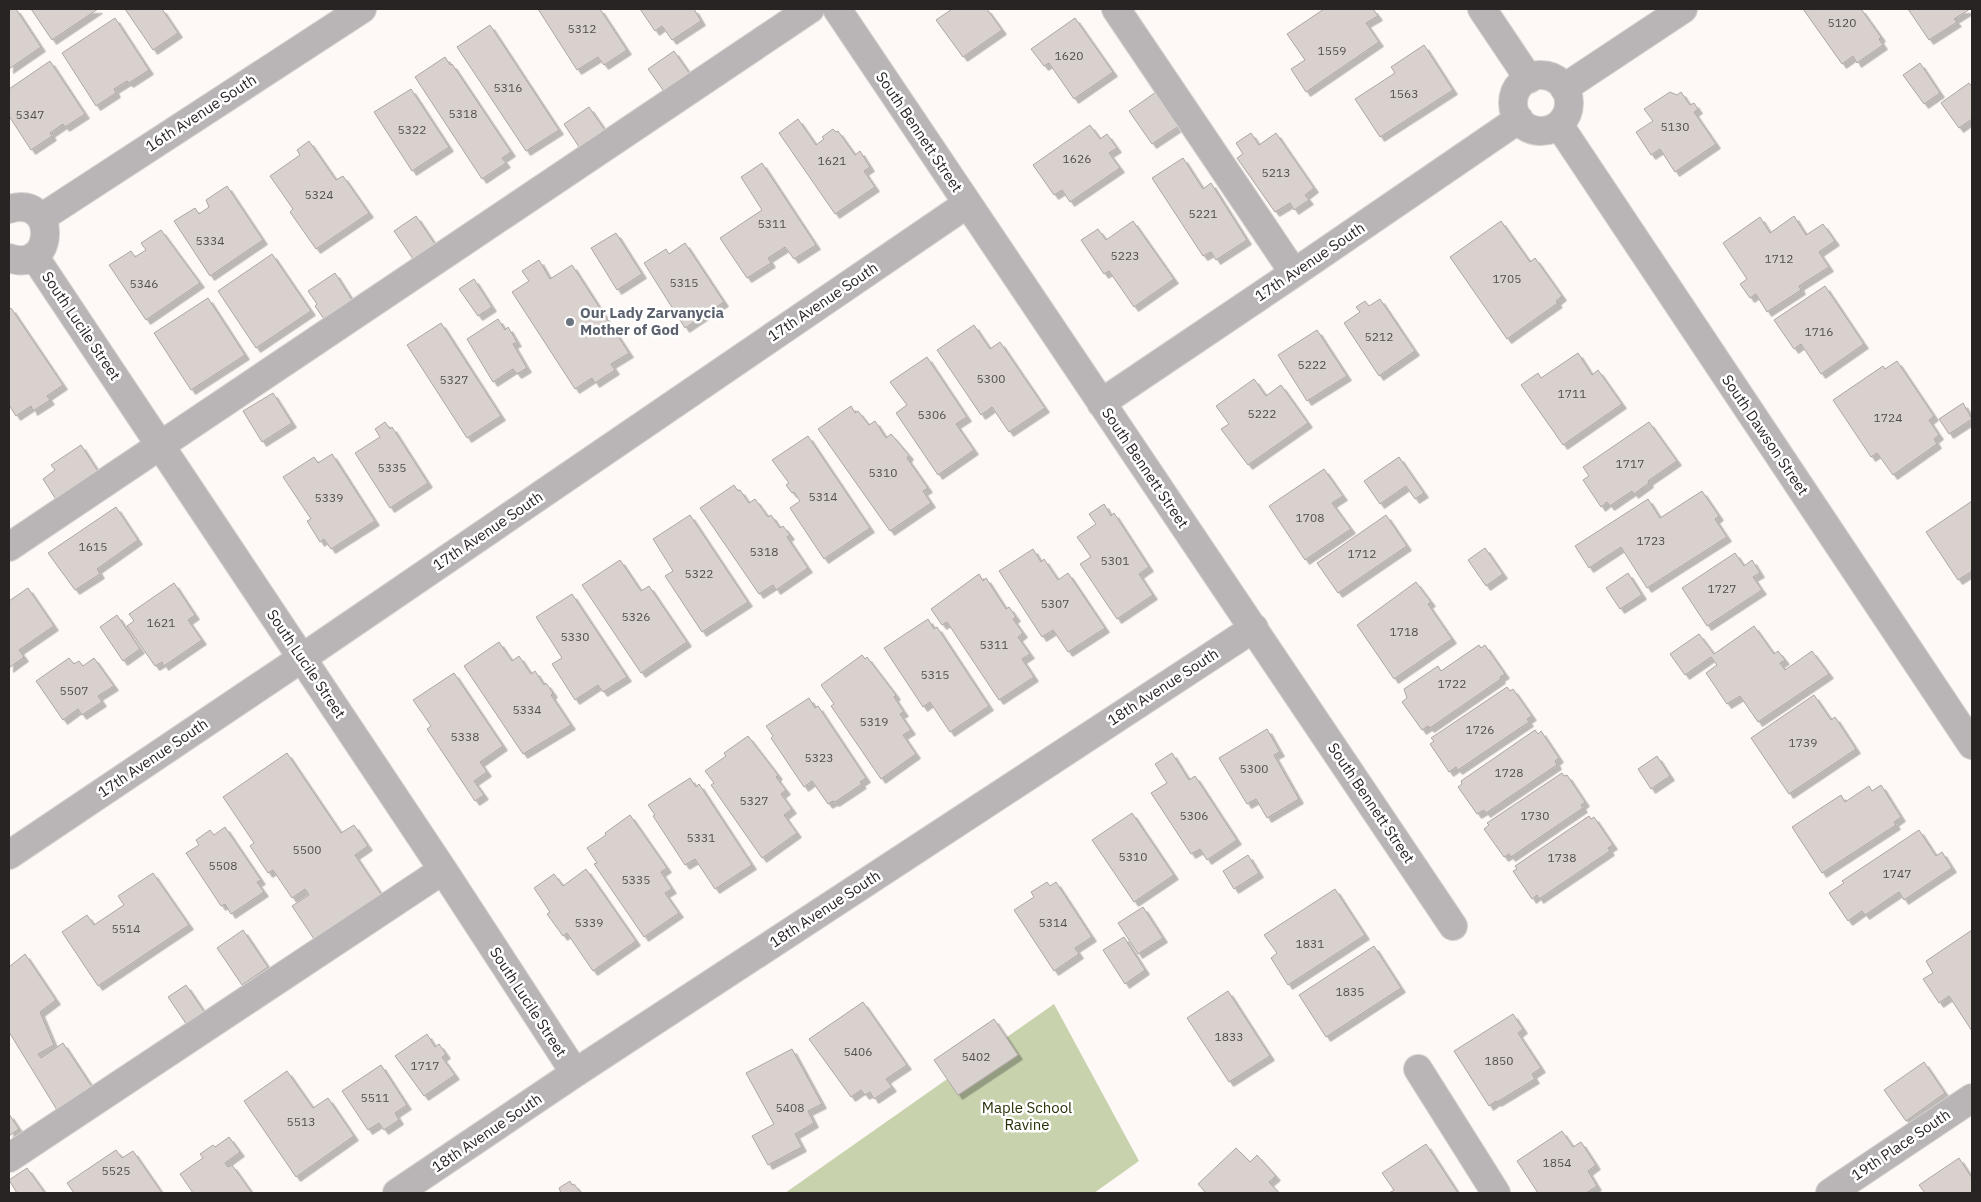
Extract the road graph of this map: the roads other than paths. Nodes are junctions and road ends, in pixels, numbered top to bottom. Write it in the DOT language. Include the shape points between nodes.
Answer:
graph roads {
  1 [pos="362,9"];
  2 [pos="810,9"];
  3 [pos="837,9"];
  4 [pos="1116,9"];
  5 [pos="1482,9"];
  6 [pos="1683,9"];
  7 [pos="1529,79"];
  8 [pos="1564,88"];
  9 [pos="1519,119"];
  10 [pos="1559,125"];
  11 [pos="966,204"];
  12 [pos="9,209"];
  13 [pos="41,218"];
  14 [pos="21,257"];
  15 [pos="1294,273"];
  16 [pos="1100,403"];
  17 [pos="161,445"];
  18 [pos="9,547"];
  19 [pos="1254,628"];
  20 [pos="302,658"];
  21 [pos="1972,745"];
  22 [pos="9,855"];
  23 [pos="443,870"];
  24 [pos="1453,926"];
  25 [pos="1418,1069"];
  26 [pos="575,1073"];
  27 [pos="1972,1098"];
  28 [pos="9,1158"];
  29 [pos="397,1193"];
  30 [pos="1496,1193"];
  31 [pos="1830,1193"];
  1 -- 13 [label="street, 16th Avenue South"];
  2 -- 17 [label="street"];
  3 -- 11 [label="street, South Bennett Street"];
  4 -- 15 [label="street"];
  5 -- 7 [label="street"];
  6 -- 8 [label="street"];
  7 -- 8 [label="street" via="1549,77 1558,80"];
  7 -- 9 [label="street" via="1514,97"];
  8 -- 10 [label="street" via="1569,106"];
  9 -- 10 [label="street" via="1527,128 1536,130 1545,131"];
  9 -- 15 [label="street, 17th Avenue South"];
  10 -- 21 [label="street, South Dawson Street"];
  11 -- 16 [label="street, South Bennett Street"];
  11 -- 20 [label="street, 17th Avenue South"];
  12 -- 13 [label="street" via="26,208"];
  13 -- 14 [label="street" via="45,226 44,244"];
  14 -- 17 [label="street, South Lucile Street"];
  15 -- 16 [label="street, 17th Avenue South"];
  16 -- 19 [label="street, South Bennett Street"];
  17 -- 18 [label="street"];
  17 -- 20 [label="street, South Lucile Street"];
  19 -- 24 [label="street, South Bennett Street"];
  19 -- 26 [label="street, 18th Avenue South"];
  20 -- 22 [label="street, 17th Avenue South"];
  20 -- 23 [label="street, South Lucile Street"];
  23 -- 26 [label="street, South Lucile Street"];
  23 -- 28 [label="street"];
  25 -- 30 [label="street"];
  26 -- 29 [label="street, 18th Avenue South"];
  27 -- 31 [label="street, 19th Place South"];
}
